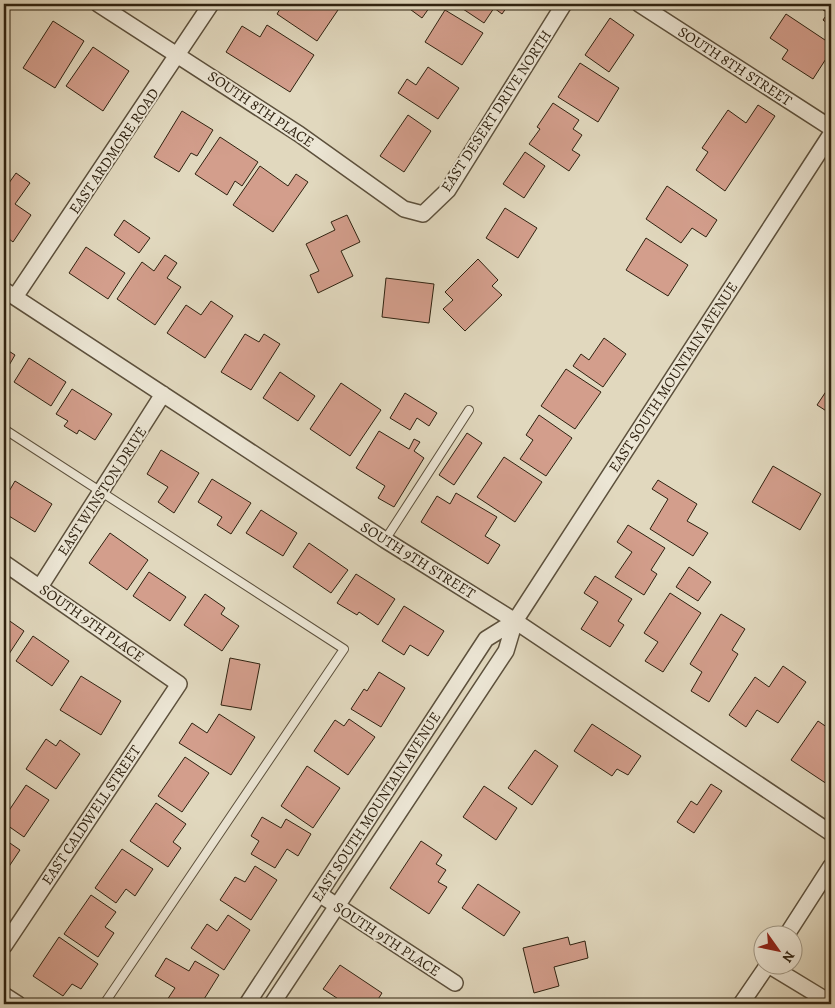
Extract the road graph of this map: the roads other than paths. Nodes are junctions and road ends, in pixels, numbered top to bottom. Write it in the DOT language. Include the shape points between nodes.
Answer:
graph roads {
  1 [pos="98,4"];
  2 [pos="212,4"];
  3 [pos="564,4"];
  4 [pos="639,4"];
  5 [pos="179,54"];
  6 [pos="831,128"];
  7 [pos="831,134"];
  8 [pos="423,214"];
  9 [pos="9,293"];
  10 [pos="163,394"];
  11 [pos="468,410"];
  12 [pos="4,429"];
  13 [pos="102,492"];
  14 [pos="385,540"];
  15 [pos="4,563"];
  16 [pos="40,588"];
  17 [pos="515,621"];
  18 [pos="179,684"];
  19 [pos="831,833"];
  20 [pos="831,866"];
  21 [pos="319,894"];
  22 [pos="338,906"];
  23 [pos="792,926"];
  24 [pos="4,946"];
  25 [pos="761,976"];
  26 [pos="786,976"];
  27 [pos="455,983"];
  28 [pos="4,995"];
  29 [pos="831,1002"];
  30 [pos="18,1004"];
  31 [pos="104,1004"];
  32 [pos="247,1004"];
  33 [pos="272,1004"];
  34 [pos="742,1004"];
  1 -- 5 [label="street, SOUTH 8TH PLACE"];
  2 -- 5 [label="street, EAST ARDMORE ROAD"];
  3 -- 8 [label="street, EAST DESERT DRIVE NORTH" via="448,190"];
  4 -- 6 [label="street, SOUTH 8TH STREET"];
  5 -- 8 [label="street, SOUTH 8TH PLACE" via="404,209"];
  5 -- 9 [label="street, EAST ARDMORE ROAD"];
  7 -- 17 [label="street, EAST SOUTH MOUNTAIN AVENUE"];
  9 -- 10 [label="street, SOUTH 9TH STREET"];
  10 -- 13 [label="street, EAST WINSTON DRIVE"];
  10 -- 14 [label="street, SOUTH 9TH STREET"];
  11 -- 14 [label="lane"];
  12 -- 13 [label="lane"];
  13 -- 16 [label="street, EAST WINSTON DRIVE"];
  13 -- 31 [label="lane" via="344,649"];
  14 -- 17 [label="street, SOUTH 9TH STREET"];
  15 -- 16 [label="street, SOUTH 9TH PLACE"];
  16 -- 18 [label="street, SOUTH 9TH PLACE"];
  17 -- 19 [label="street, SOUTH 9TH STREET"];
  17 -- 21 [label="street, EAST SOUTH MOUNTAIN AVENUE" via="486,639"];
  17 -- 22 [label="street, EAST SOUTH MOUNTAIN AVENUE" via="506,651"];
  18 -- 24 [label="street, EAST CALDWELL STREET"];
  20 -- 23 [label="street"];
  21 -- 22 [label="street, SOUTH 9TH PLACE"];
  21 -- 32 [label="street, EAST SOUTH MOUNTAIN AVENUE"];
  22 -- 27 [label="street, SOUTH 9TH PLACE"];
  22 -- 33 [label="street, EAST SOUTH MOUNTAIN AVENUE"];
  25 -- 34 [label="street"];
  26 -- 29 [label="street"];
  28 -- 30 [label="street"];
}
